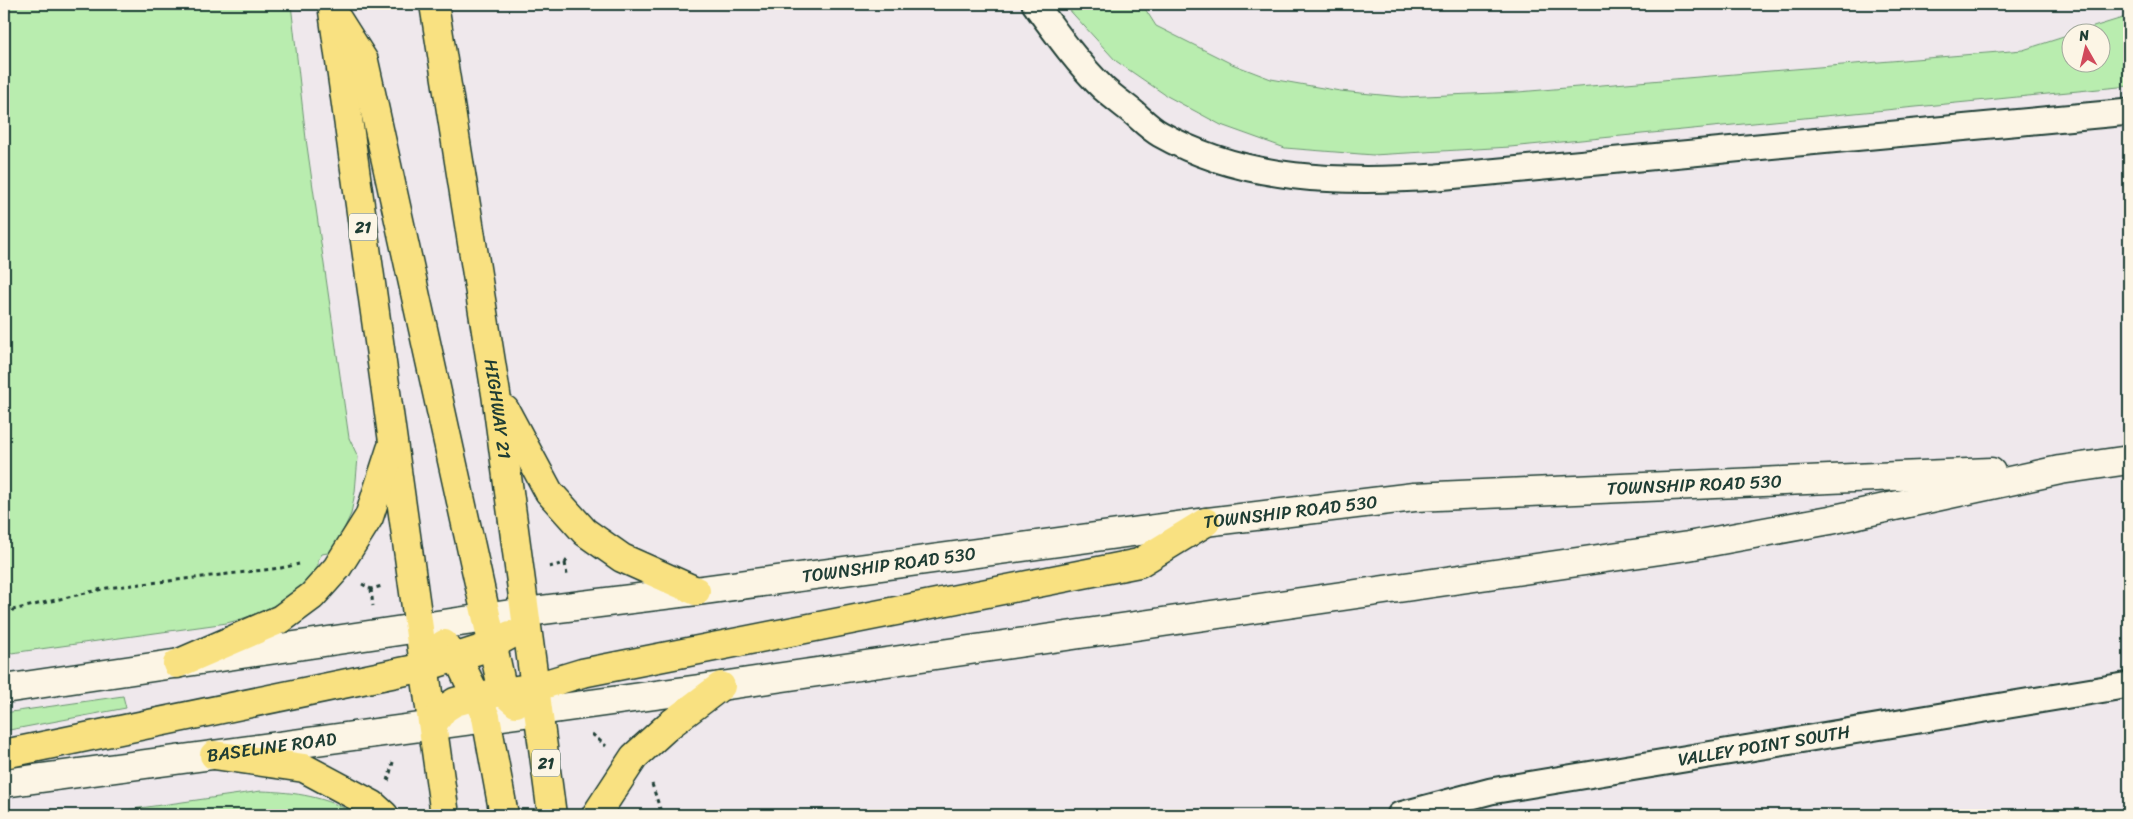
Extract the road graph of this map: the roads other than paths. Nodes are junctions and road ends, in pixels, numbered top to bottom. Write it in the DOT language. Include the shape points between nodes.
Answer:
graph roads {
  1 [pos="434,4"];
  2 [pos="1035,4"];
  3 [pos="333,8"];
  4 [pos="2129,112"];
  5 [pos="496,394"];
  6 [pos="393,443"];
  7 [pos="2129,460"];
  8 [pos="2060,470"];
  9 [pos="1206,522"];
  10 [pos="696,591"];
  11 [pos="526,612"];
  12 [pos="487,618"];
  13 [pos="419,628"];
  14 [pos="494,644"];
  15 [pos="455,658"];
  16 [pos="177,664"];
  17 [pos="425,667"];
  18 [pos="2129,685"];
  19 [pos="721,686"];
  20 [pos="4,689"];
  21 [pos="504,692"];
  22 [pos="537,699"];
  23 [pos="481,707"];
  24 [pos="433,724"];
  25 [pos="4,754"];
  26 [pos="214,755"];
  27 [pos="4,783"];
  28 [pos="384,815"];
  29 [pos="445,815"];
  30 [pos="504,815"];
  31 [pos="552,815"];
  32 [pos="596,815"];
  33 [pos="1400,815"];
  1 -- 5 [label="main road, HIGHWAY 21 / 21"];
  2 -- 4 [label="street" via="1062,41 1104,88 1159,134 1254,171 1317,179 1376,181 1437,177"];
  3 -- 6 [label="main road, 21"];
  3 -- 12 [label="main road" via="364,61"];
  5 -- 10 [label="main road" via="549,492 585,532 622,558"];
  5 -- 11 [label="main road, HIGHWAY 21 / 21"];
  6 -- 13 [label="main road, 21"];
  6 -- 16 [label="main road" via="369,517 337,568 312,596 281,619"];
  7 -- 8 [label="street, TOWNSHIP ROAD 530"];
  8 -- 9 [label="street, TOWNSHIP ROAD 530" via="1414,497"];
  8 -- 19 [label="street, TOWNSHIP ROAD 530" via="1830,520 1688,546"];
  9 -- 10 [label="street, TOWNSHIP ROAD 530"];
  9 -- 22 [label="main road" via="1139,563 582,673"];
  10 -- 11 [label="street, TOWNSHIP ROAD 530"];
  11 -- 12 [label="street"];
  11 -- 14 [label="main road" via="518,630"];
  11 -- 22 [label="main road, HIGHWAY 21 / 21"];
  12 -- 13 [label="street"];
  12 -- 14 [label="main road"];
  13 -- 15 [label="main road" via="448,647"];
  13 -- 16 [label="street"];
  13 -- 17 [label="main road, 21"];
  14 -- 15 [label="main road"];
  14 -- 21 [label="main road"];
  15 -- 17 [label="main road"];
  15 -- 23 [label="main road"];
  16 -- 20 [label="street"];
  17 -- 24 [label="main road, 21"];
  17 -- 25 [label="main road"];
  18 -- 33 [label="street, VALLEY POINT SOUTH" via="1491,791"];
  19 -- 22 [label="street, TOWNSHIP ROAD 530"];
  19 -- 32 [label="main road" via="668,726 634,757"];
  21 -- 22 [label="main road" via="515,702"];
  21 -- 23 [label="main road"];
  22 -- 23 [label="street"];
  22 -- 31 [label="main road, HIGHWAY 21 / 21"];
  23 -- 24 [label="main road" via="455,702 444,709"];
  23 -- 30 [label="main road"];
  24 -- 26 [label="street, BASELINE ROAD"];
  24 -- 29 [label="main road, 21"];
  26 -- 27 [label="street, BASELINE ROAD"];
  26 -- 28 [label="main road" via="304,768 373,804"];
}
